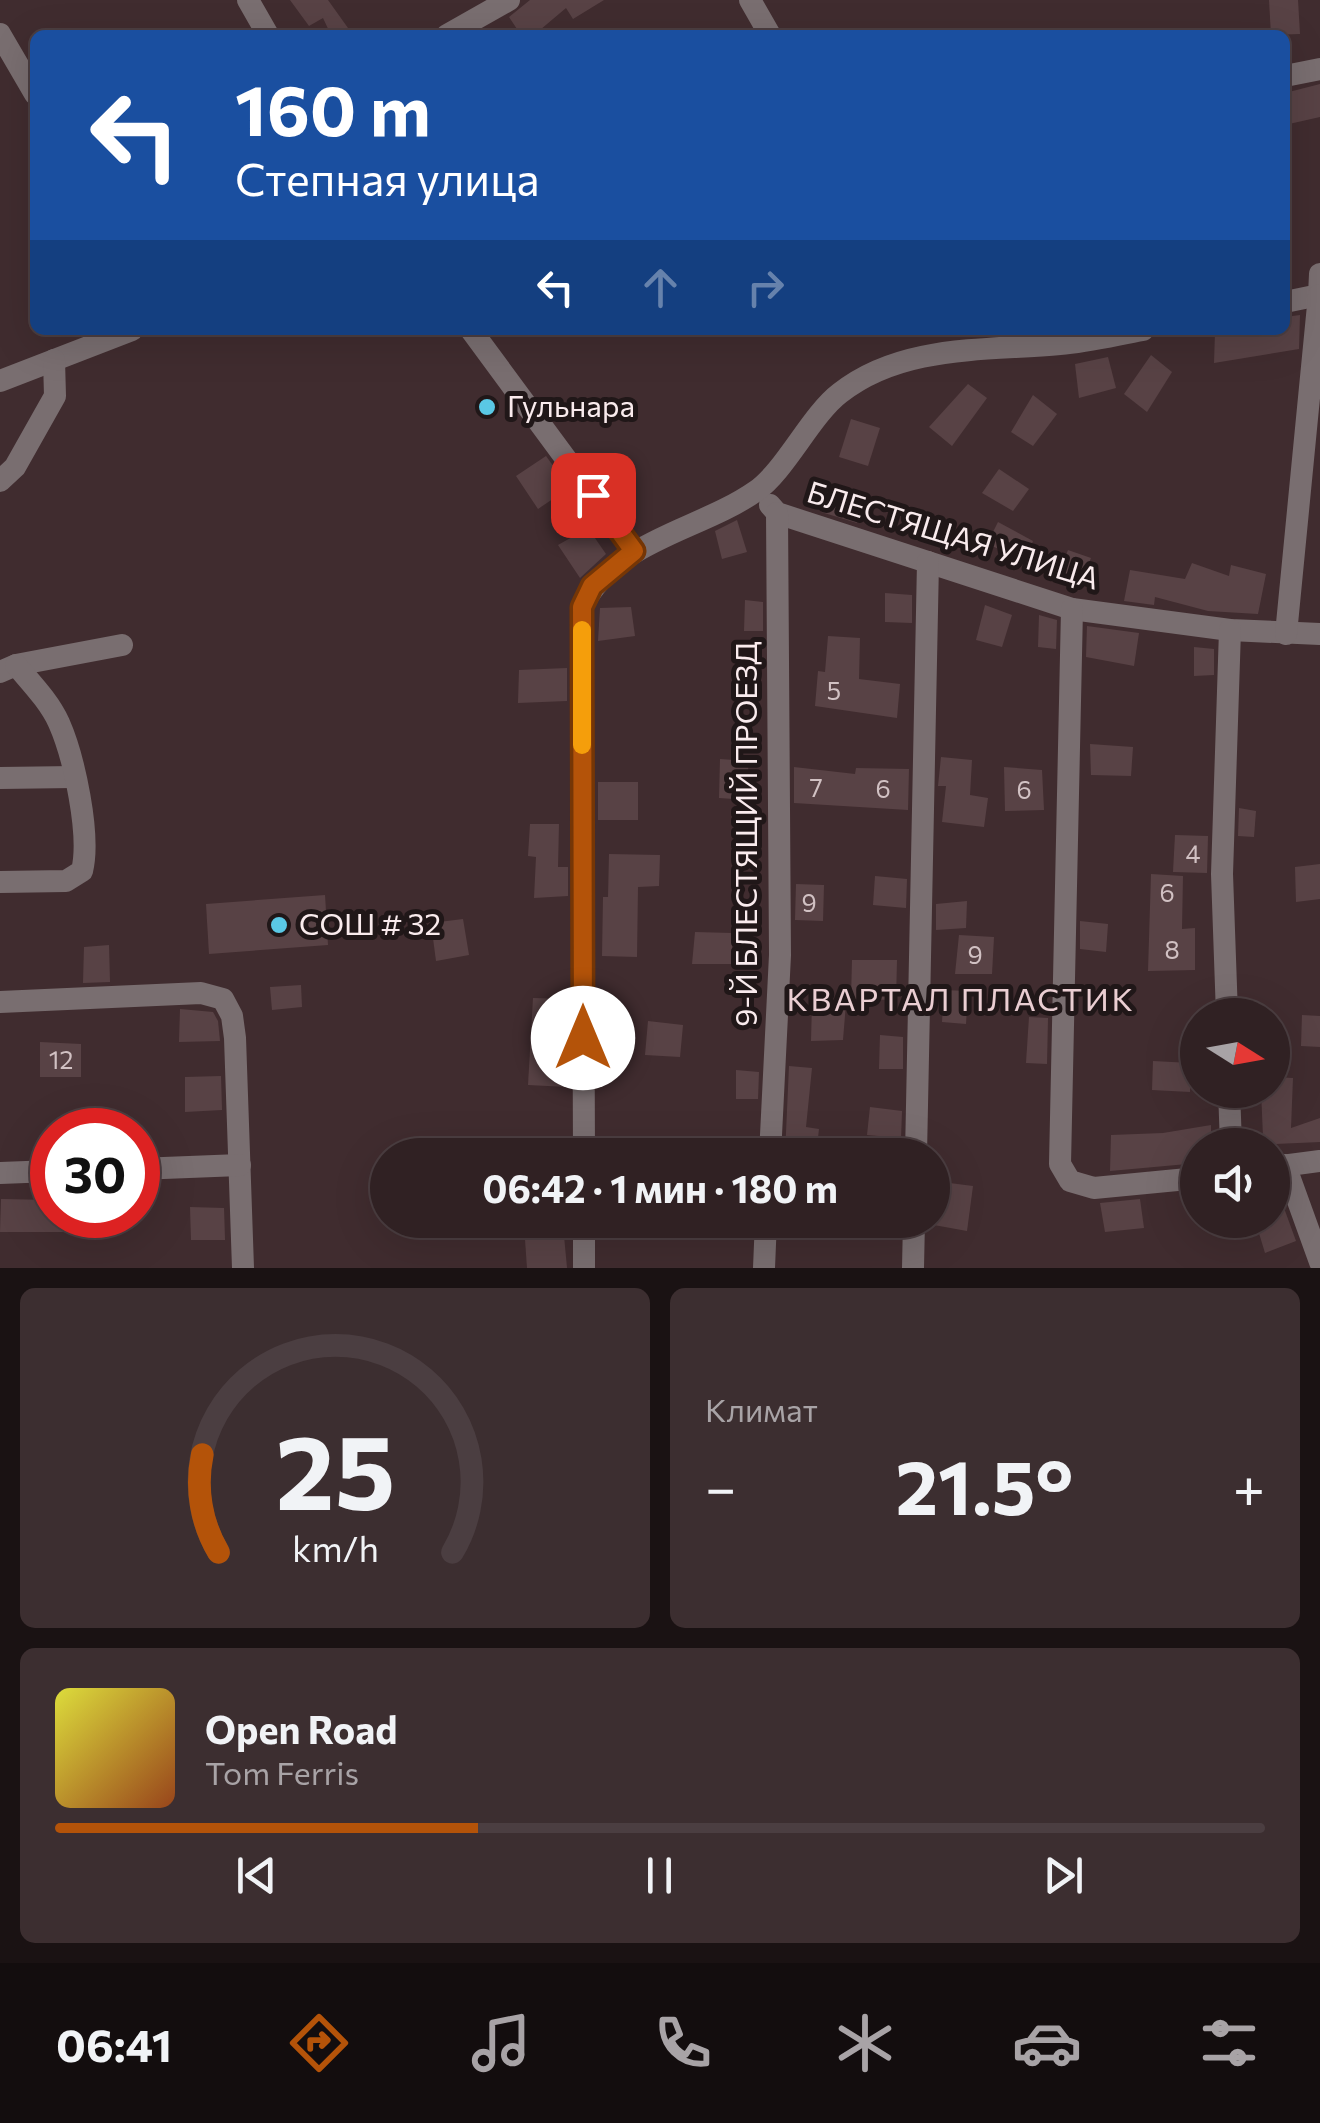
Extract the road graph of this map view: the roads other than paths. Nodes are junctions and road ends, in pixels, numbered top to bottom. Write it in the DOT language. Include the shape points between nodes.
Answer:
graph roads {
  1 [pos="248,0"];
  2 [pos="508,0"];
  3 [pos="750,0"];
  4 [pos="265,30"];
  5 [pos="456,30"];
  6 [pos="767,30"];
  7 [pos="0,34"];
  8 [pos="1320,69"];
  9 [pos="1290,75"];
  10 [pos="30,85"];
  11 [pos="1320,274"];
  12 [pos="1319,295"];
  13 [pos="1290,301"];
  14 [pos="119,335"];
  15 [pos="474,335"];
  16 [pos="1114,335"];
  17 [pos="54,360"];
  18 [pos="0,380"];
  19 [pos="0,481"];
  20 [pos="758,490"];
  21 [pos="777,513"];
  22 [pos="634,551"];
  23 [pos="928,562"];
  24 [pos="1072,609"];
  25 [pos="1230,630"];
  26 [pos="1286,634"];
  27 [pos="1320,634"];
  28 [pos="122,645"];
  29 [pos="8,668"];
  30 [pos="74,777"];
  31 [pos="0,778"];
  32 [pos="0,882"];
  33 [pos="1226,998"];
  34 [pos="0,1002"];
  35 [pos="584,1138"];
  36 [pos="771,1138"];
  37 [pos="916,1138"];
  38 [pos="1320,1160"];
  39 [pos="1290,1164"];
  40 [pos="240,1165"];
  41 [pos="160,1167"];
  42 [pos="30,1172"];
  43 [pos="0,1173"];
  44 [pos="1180,1180"];
  45 [pos="1290,1192"];
  46 [pos="584,1238"];
  47 [pos="765,1238"];
  48 [pos="914,1238"];
  49 [pos="1320,1262"];
  50 [pos="243,1268"];
  51 [pos="584,1268"];
  52 [pos="764,1268"];
  53 [pos="913,1268"];
  1 -- 4 [label="street"];
  2 -- 5 [label="street"];
  3 -- 6 [label="street"];
  7 -- 10 [label="street"];
  8 -- 9 [label="street"];
  11 -- 12 [label="street"];
  12 -- 13 [label="street"];
  12 -- 26 [label="street"];
  14 -- 17 [label="street"];
  15 -- 22 [label="street"];
  16 -- 20 [label="street" via="902,361 838,394"];
  17 -- 18 [label="street"];
  17 -- 19 [label="street" via="55,396"];
  20 -- 21 [label="street, БЛЕСТЯЩАЯ УЛИЦА"];
  20 -- 22 [label="street"];
  21 -- 23 [label="street, БЛЕСТЯЩАЯ УЛИЦА"];
  21 -- 36 [label="street, 9-Й БЛЕСТЯЩИЙ ПРОЕЗД" via="780,955"];
  22 -- 35 [label="street" via="592,586 582,607"];
  23 -- 24 [label="street, БЛЕСТЯЩАЯ УЛИЦА"];
  23 -- 37 [label="street"];
  24 -- 25 [label="street, БЛЕСТЯЩАЯ УЛИЦА"];
  24 -- 44 [label="street" via="1060,1164 1070,1181 1094,1188"];
  25 -- 26 [label="street, БЛЕСТЯЩАЯ УЛИЦА"];
  25 -- 33 [label="street" via="1222,874"];
  26 -- 27 [label="street, БЛЕСТЯЩАЯ УЛИЦА"];
  28 -- 29 [label="street"];
  29 -- 30 [label="street" via="59,722"];
  30 -- 31 [label="street"];
  30 -- 32 [label="street" via="86,855 82,871 66,881"];
  34 -- 40 [label="street" via="200,993 223,999 232,1016"];
  38 -- 39 [label="street"];
  40 -- 41 [label="street"];
  40 -- 50 [label="street"];
  42 -- 43 [label="street"];
  45 -- 49 [label="street"];
  46 -- 51 [label="street"];
  47 -- 52 [label="street"];
  48 -- 53 [label="street"];
}
